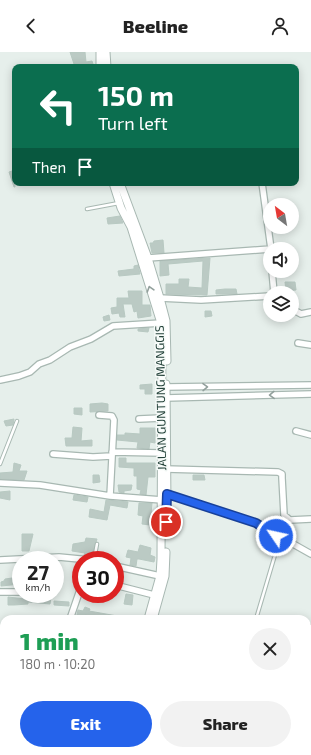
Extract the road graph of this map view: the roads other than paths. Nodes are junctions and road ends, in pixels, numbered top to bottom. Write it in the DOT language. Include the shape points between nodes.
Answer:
graph roads {
  1 [pos="100,52"];
  2 [pos="106,52"];
  3 [pos="100,64"];
  4 [pos="107,64"];
  5 [pos="114,186"];
  6 [pos="121,186"];
  7 [pos="262,186"];
  8 [pos="119,203"];
  9 [pos="87,209"];
  10 [pos="269,242"];
  11 [pos="263,250"];
  12 [pos="148,258"];
  13 [pos="263,296"];
  14 [pos="160,298"];
  15 [pos="311,312"];
  16 [pos="299,313"];
  17 [pos="160,323"];
  18 [pos="298,343"];
  19 [pos="311,346"];
  20 [pos="0,380"];
  21 [pos="311,385"];
  22 [pos="166,387"];
  23 [pos="311,394"];
  24 [pos="166,398"];
  25 [pos="99,415"];
  26 [pos="161,418"];
  27 [pos="139,419"];
  28 [pos="17,421"];
  29 [pos="296,431"];
  30 [pos="311,435"];
  31 [pos="161,453"];
  32 [pos="53,454"];
  33 [pos="111,454"];
  34 [pos="0,464"];
  35 [pos="166,469"];
  36 [pos="0,483"];
  37 [pos="110,496"];
  38 [pos="164,497"];
  39 [pos="311,518"];
  40 [pos="280,538"];
  41 [pos="97,544"];
  42 [pos="96,551"];
  43 [pos="311,554"];
  44 [pos="72,558"];
  45 [pos="0,560"];
  46 [pos="124,568"];
  47 [pos="160,576"];
  48 [pos="124,587"];
  49 [pos="0,592"];
  50 [pos="12,592"];
  51 [pos="154,595"];
  52 [pos="75,603"];
  53 [pos="71,615"];
  54 [pos="149,615"];
  55 [pos="154,615"];
  56 [pos="257,615"];
  1 -- 3 [label="street"];
  2 -- 4 [label="street"];
  5 -- 8 [label="street, JALAN GUNTUNG MANGGIS"];
  6 -- 12 [label="street, JALAN GUNTUNG MANGGIS"];
  7 -- 10 [label="street"];
  8 -- 9 [label="lane"];
  17 -- 8 [label="street, JALAN GUNTUNG MANGGIS, one-way" via="131,227"];
  11 -- 12 [label="street"];
  12 -- 14 [label="street, JALAN GUNTUNG MANGGIS"];
  13 -- 14 [label="street" via="200,300"];
  14 -- 22 [label="street, JALAN GUNTUNG MANGGIS" via="167,334"];
  15 -- 16 [label="street"];
  17 -- 20 [label="street" via="113,326 39,364 30,372"];
  17 -- 26 [label="street, JALAN GUNTUNG MANGGIS"];
  18 -- 19 [label="street"];
  22 -- 21 [label="street, one-way"];
  22 -- 24 [label="street, JALAN GUNTUNG MANGGIS"];
  23 -- 24 [label="street, one-way"];
  24 -- 35 [label="street, JALAN GUNTUNG MANGGIS"];
  25 -- 33 [label="street" via="113,417"];
  26 -- 27 [label="street"];
  26 -- 31 [label="street, JALAN GUNTUNG MANGGIS"];
  28 -- 34 [label="lane"];
  29 -- 30 [label="street"];
  31 -- 33 [label="street"];
  31 -- 38 [label="street, JALAN GUNTUNG MANGGIS"];
  32 -- 33 [label="street" via="93,457"];
  33 -- 37 [label="street"];
  35 -- 38 [label="street, JALAN GUNTUNG MANGGIS"];
  35 -- 39 [label="street" via="278,472 282,474 284,515 290,520"];
  36 -- 37 [label="street" via="53,486"];
  37 -- 38 [label="street"];
  38 -- 40 [label="street" via="256,523"];
  38 -- 47 [label="street, JALAN GUNTUNG MANGGIS"];
  38 -- 55 [label="street, JALAN GUNTUNG MANGGIS" via="165,576"];
  40 -- 43 [label="street"];
  40 -- 56 [label="lane"];
  41 -- 42 [label="lane"];
  44 -- 45 [label="street"];
  46 -- 47 [label="street"];
  47 -- 51 [label="street, JALAN GUNTUNG MANGGIS"];
  48 -- 51 [label="street"];
  49 -- 50 [label="street"];
  51 -- 54 [label="street, JALAN GUNTUNG MANGGIS"];
  52 -- 53 [label="street"];
}
